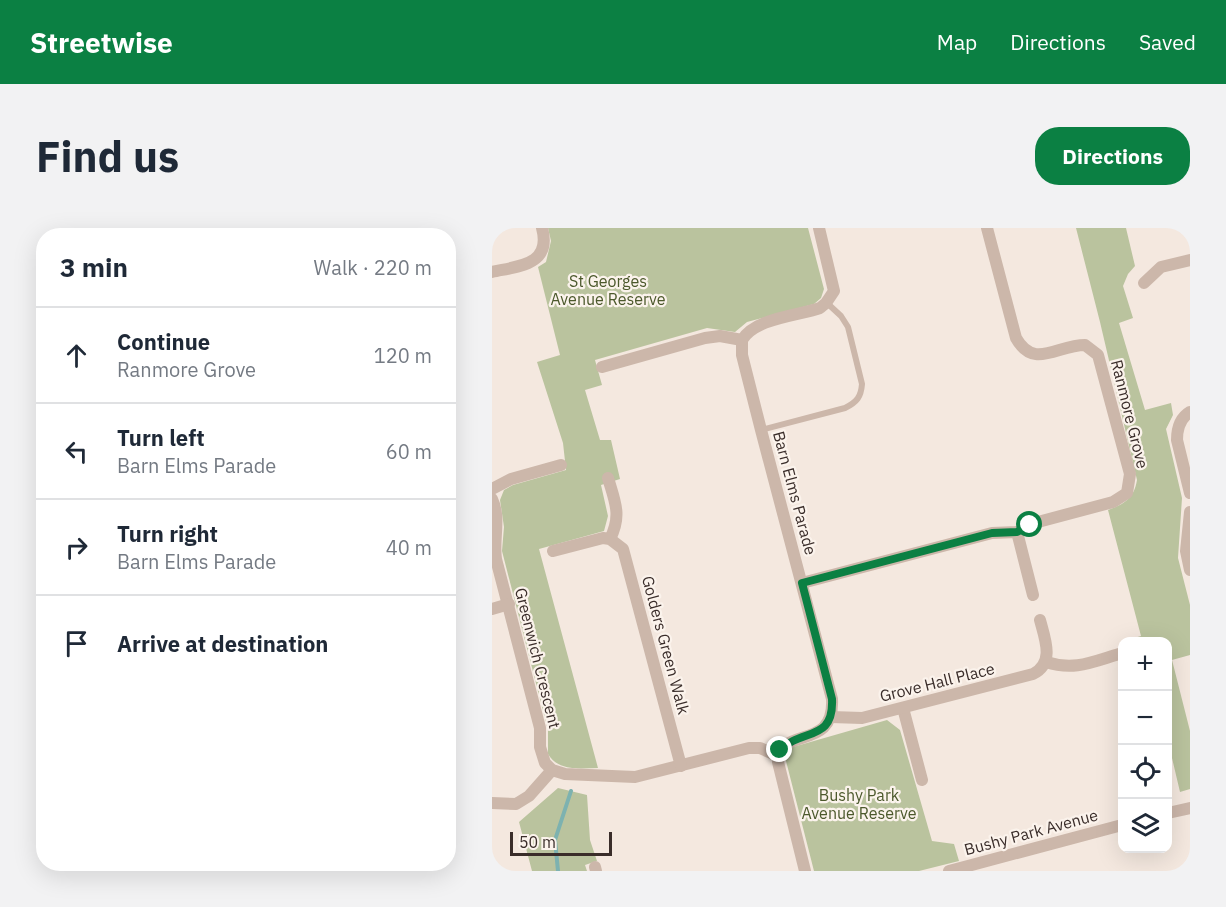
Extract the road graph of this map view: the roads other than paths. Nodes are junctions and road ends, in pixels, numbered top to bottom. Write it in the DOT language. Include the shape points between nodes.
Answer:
graph roads {
  1 [pos="542,228"];
  2 [pos="819,228"];
  3 [pos="987,228"];
  4 [pos="1190,260"];
  5 [pos="492,272"];
  6 [pos="1144,283"];
  7 [pos="826,303"];
  8 [pos="742,340"];
  9 [pos="602,367"];
  10 [pos="1190,412"];
  11 [pos="760,430"];
  12 [pos="561,465"];
  13 [pos="608,478"];
  14 [pos="492,489"];
  15 [pos="1190,493"];
  16 [pos="492,499"];
  17 [pos="1190,512"];
  18 [pos="1017,532"];
  19 [pos="610,539"];
  20 [pos="553,551"];
  21 [pos="1190,570"];
  22 [pos="802,583"];
  23 [pos="1033,595"];
  24 [pos="509,604"];
  25 [pos="492,609"];
  26 [pos="1040,620"];
  27 [pos="1118,654"];
  28 [pos="1046,662"];
  29 [pos="903,708"];
  30 [pos="831,717"];
  31 [pos="778,756"];
  32 [pos="681,766"];
  33 [pos="552,770"];
  34 [pos="922,780"];
  35 [pos="492,803"];
  36 [pos="1190,808"];
  37 [pos="1172,812"];
  38 [pos="1118,826"];
  39 [pos="805,871"];
  40 [pos="949,871"];
  1 -- 5 [label="street" via="545,246 534,261"];
  2 -- 7 [label="street" via="834,291"];
  3 -- 18 [label="street, Ranmore Grove" via="1021,347 1035,355 1084,345 1098,355 1130,474 1127,493 1121,498"];
  4 -- 6 [label="street" via="1161,267"];
  7 -- 8 [label="street" via="808,312 761,324"];
  7 -- 11 [label="lane" via="848,327 862,384 858,401 845,408"];
  8 -- 9 [label="street" via="705,338"];
  8 -- 11 [label="street, Barn Elms Parade" via="742,356"];
  10 -- 15 [label="street" via="1177,431"];
  11 -- 22 [label="street, Barn Elms Parade"];
  12 -- 14 [label="street" via="511,479"];
  13 -- 19 [label="street" via="618,511"];
  16 -- 24 [label="street, Greenwich Crescent" via="497,518 496,559"];
  17 -- 21 [label="street" via="1186,551"];
  18 -- 22 [label="street, Ranmore Grove" via="992,533"];
  18 -- 23 [label="street"];
  19 -- 20 [label="street"];
  19 -- 32 [label="street, Golders Green Walk" via="627,557"];
  22 -- 30 [label="street, Barn Elms Parade" via="832,699"];
  24 -- 25 [label="street"];
  24 -- 33 [label="street, Greenwich Crescent" via="540,728 542,756"];
  26 -- 28 [label="street"];
  27 -- 28 [label="street" via="1075,667"];
  28 -- 29 [label="street, Grove Hall Place" via="1033,674"];
  29 -- 30 [label="street, Grove Hall Place" via="862,718"];
  29 -- 34 [label="street"];
  30 -- 31 [label="street" via="826,727 789,743"];
  31 -- 32 [label="street" via="749,748"];
  31 -- 39 [label="street"];
  32 -- 33 [label="street" via="635,777 597,777"];
  33 -- 35 [label="street" via="516,804"];
  36 -- 37 [label="street"];
  38 -- 40 [label="street, Bushy Park Avenue"];
}
